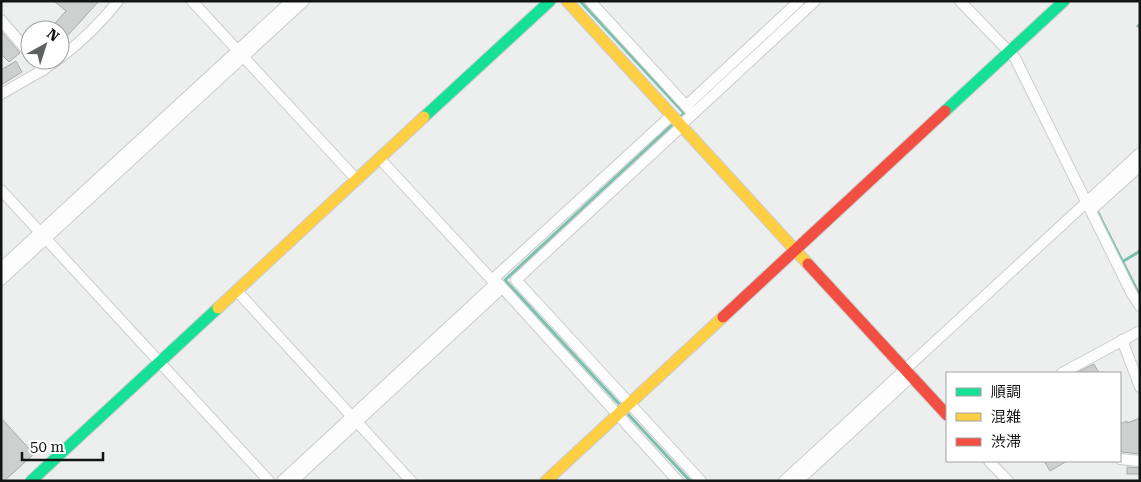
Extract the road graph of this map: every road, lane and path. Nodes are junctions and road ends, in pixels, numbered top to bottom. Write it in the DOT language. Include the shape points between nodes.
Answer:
graph roads {
  1 [pos="118,1"];
  2 [pos="192,1"];
  3 [pos="291,1"];
  4 [pos="304,1"];
  5 [pos="550,1"];
  6 [pos="567,1"];
  7 [pos="590,1"];
  8 [pos="799,1"];
  9 [pos="814,1"];
  10 [pos="960,1"];
  11 [pos="1064,1"];
  12 [pos="1,20"];
  13 [pos="20,42"];
  14 [pos="70,50"];
  15 [pos="1009,52"];
  16 [pos="241,54"];
  17 [pos="43,70"];
  18 [pos="1,94"];
  19 [pos="686,106"];
  20 [pos="694,114"];
  21 [pos="672,115"];
  22 [pos="682,126"];
  23 [pos="1140,153"];
  24 [pos="380,159"];
  25 [pos="1140,166"];
  26 [pos="357,180"];
  27 [pos="1,190"];
  28 [pos="1089,206"];
  29 [pos="43,236"];
  30 [pos="797,250"];
  31 [pos="1,268"];
  32 [pos="1,280"];
  33 [pos="498,283"];
  34 [pos="237,291"];
  35 [pos="1140,306"];
  36 [pos="1140,331"];
  37 [pos="1122,340"];
  38 [pos="160,362"];
  39 [pos="909,372"];
  40 [pos="1064,372"];
  41 [pos="1140,387"];
  42 [pos="630,403"];
  43 [pos="946,414"];
  44 [pos="617,415"];
  45 [pos="354,419"];
  46 [pos="1121,460"];
  47 [pos="1140,461"];
  48 [pos="991,462"];
  49 [pos="31,481"];
  50 [pos="269,481"];
  51 [pos="282,481"];
  52 [pos="293,481"];
  53 [pos="411,481"];
  54 [pos="546,481"];
  55 [pos="678,481"];
  56 [pos="701,481"];
  57 [pos="784,481"];
  58 [pos="798,481"];
  59 [pos="1008,481"];
  1 -- 14 [label="street" via="103,21"];
  2 -- 16 [label="street"];
  3 -- 16 [label="street"];
  4 -- 16 [label="street"];
  5 -- 24 [label="street"];
  6 -- 21 [label="street"];
  7 -- 19 [label="street"];
  8 -- 19 [label="street"];
  9 -- 20 [label="street"];
  10 -- 15 [label="street"];
  11 -- 15 [label="street"];
  12 -- 13 [label="street"];
  15 -- 28 [label="street" via="1015,58"];
  15 -- 30 [label="street"];
  16 -- 26 [label="street"];
  16 -- 29 [label="street"];
  17 -- 18 [label="street"];
  19 -- 20 [label="street"];
  20 -- 22 [label="street"];
  21 -- 22 [label="street"];
  21 -- 33 [label="street"];
  22 -- 30 [label="street"];
  22 -- 42 [label="street" via="516,280"];
  23 -- 28 [label="street"];
  24 -- 26 [label="street"];
  24 -- 33 [label="street"];
  25 -- 28 [label="street"];
  26 -- 34 [label="street"];
  27 -- 29 [label="street"];
  28 -- 35 [label="street"];
  28 -- 39 [label="street"];
  29 -- 31 [label="street"];
  29 -- 32 [label="street"];
  29 -- 38 [label="street"];
  30 -- 39 [label="street"];
  30 -- 42 [label="street"];
  33 -- 44 [label="street"];
  33 -- 45 [label="street"];
  34 -- 38 [label="street"];
  34 -- 45 [label="street"];
  36 -- 37 [label="street"];
  37 -- 40 [label="street"];
  37 -- 41 [label="street"];
  38 -- 49 [label="street"];
  38 -- 50 [label="street"];
  39 -- 43 [label="street"];
  39 -- 57 [label="street"];
  39 -- 58 [label="street"];
  42 -- 44 [label="street"];
  42 -- 56 [label="street"];
  44 -- 54 [label="street"];
  44 -- 55 [label="street"];
  45 -- 51 [label="street"];
  45 -- 52 [label="street"];
  45 -- 53 [label="street"];
  46 -- 47 [label="street"];
  48 -- 59 [label="street"];
}
